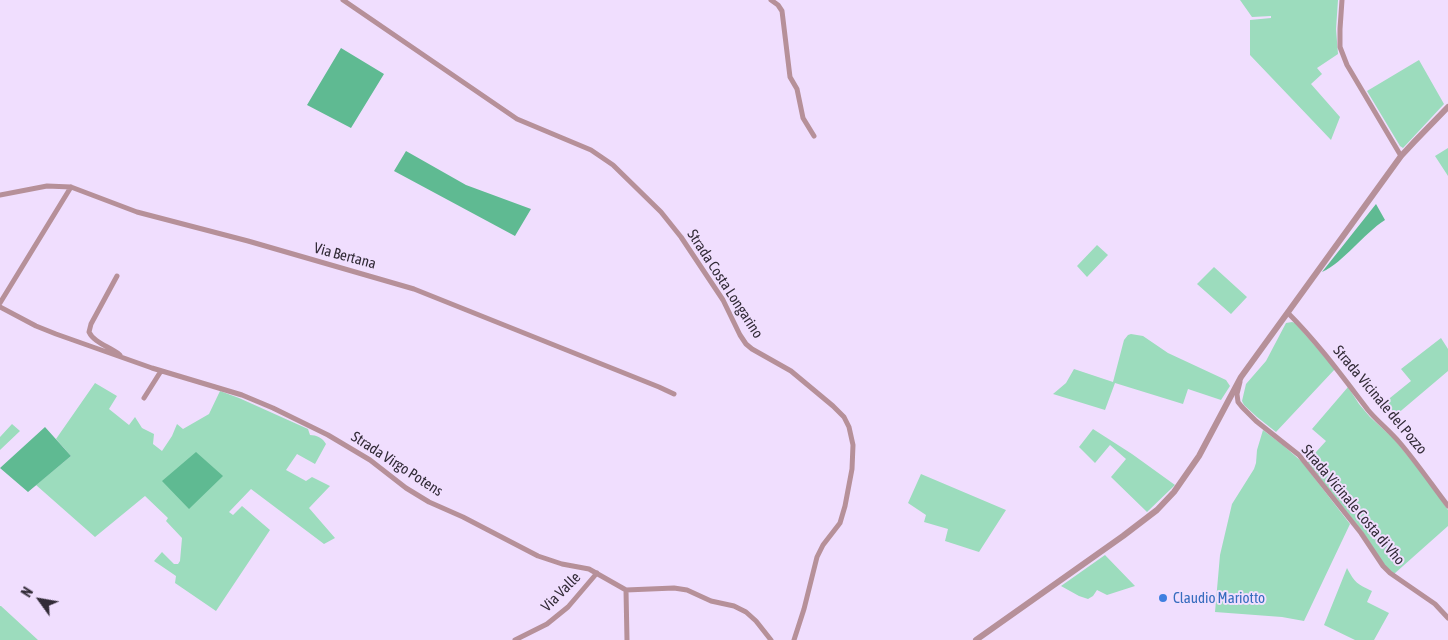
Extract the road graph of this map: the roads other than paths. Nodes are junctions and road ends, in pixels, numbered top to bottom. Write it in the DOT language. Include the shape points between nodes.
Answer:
graph roads {
  1 [pos="343,0"];
  2 [pos="770,0"];
  3 [pos="1342,0"];
  4 [pos="1448,107"];
  5 [pos="814,136"];
  6 [pos="1401,156"];
  7 [pos="71,187"];
  8 [pos="0,195"];
  9 [pos="117,276"];
  10 [pos="0,305"];
  11 [pos="1288,313"];
  12 [pos="122,357"];
  13 [pos="162,370"];
  14 [pos="1241,377"];
  15 [pos="674,394"];
  16 [pos="144,398"];
  17 [pos="1448,506"];
  18 [pos="596,573"];
  19 [pos="626,590"];
  20 [pos="1448,618"];
  21 [pos="515,640"];
  22 [pos="627,640"];
  23 [pos="771,640"];
  24 [pos="794,640"];
  25 [pos="976,640"];
  1 -- 24 [label="street, Strada Costa Longarino" via="517,119 591,150 613,165 661,212 681,237 723,300 746,344 791,371 844,417 853,445 845,506 840,523 817,557"];
  2 -- 5 [label="street" via="782,11 790,77 799,93 803,118"];
  3 -- 6 [label="street" via="1340,47 1346,65"];
  4 -- 6 [label="street"];
  6 -- 11 [label="street"];
  7 -- 8 [label="street, Via Bertana" via="47,186"];
  7 -- 10 [label="street"];
  7 -- 15 [label="street, Via Bertana" via="137,212 248,240 414,289"];
  9 -- 12 [label="street" via="89,332"];
  10 -- 12 [label="street, Strada Virgo Potens" via="47,331"];
  11 -- 14 [label="street"];
  11 -- 17 [label="street, Strada Vicinale del Pozzo" via="1398,441"];
  12 -- 13 [label="street, Strada Virgo Potens"];
  13 -- 16 [label="street"];
  13 -- 18 [label="street, Strada Virgo Potens" via="273,408 370,460 429,502 538,556"];
  14 -- 20 [label="street, Strada Vicinale Costa di Vho" via="1237,394 1242,407 1299,456 1361,533 1383,566 1435,604"];
  14 -- 25 [label="street" via="1186,477 1157,510"];
  18 -- 19 [label="street, Strada Virgo Potens"];
  18 -- 21 [label="street, Via Valle" via="568,607 547,624"];
  19 -- 22 [label="street"];
  19 -- 23 [label="street, Strada Virgo Potens" via="687,590 711,601 734,606 756,621"];
}
